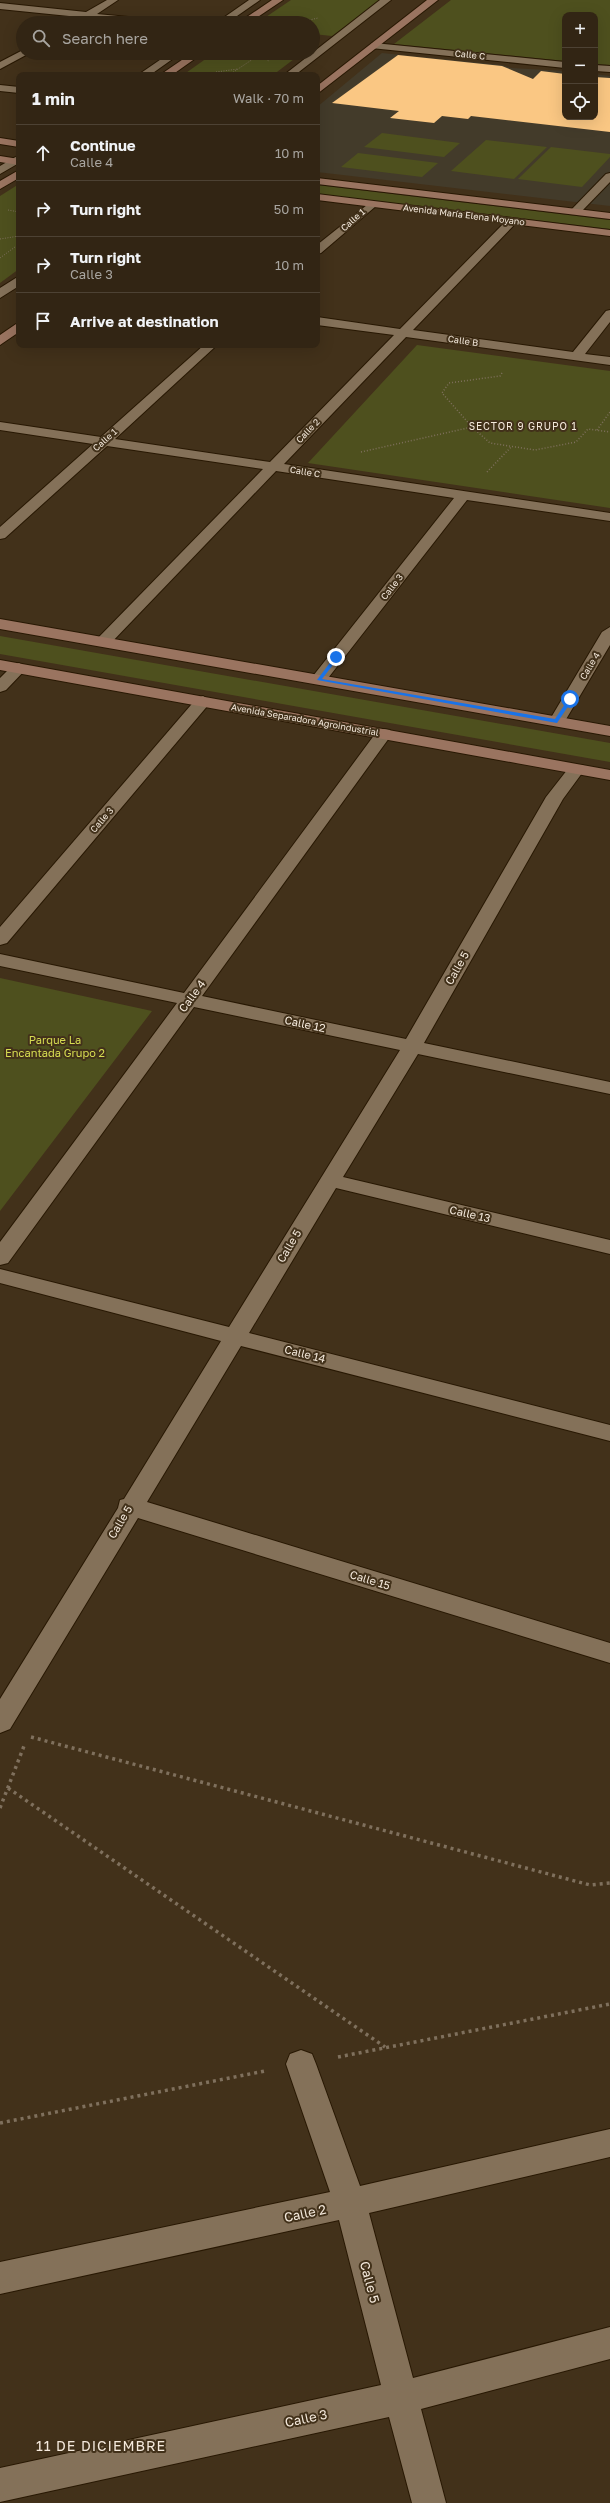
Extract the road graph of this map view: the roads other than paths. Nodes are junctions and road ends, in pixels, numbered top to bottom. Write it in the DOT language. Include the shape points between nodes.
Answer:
graph roads {
  1 [pos="113,0"];
  2 [pos="255,0"];
  3 [pos="278,0"];
  4 [pos="386,0"];
  5 [pos="433,0"];
  6 [pos="0,6"];
  7 [pos="87,15"];
  8 [pos="96,16"];
  9 [pos="231,16"];
  10 [pos="254,16"];
  11 [pos="320,40"];
  12 [pos="332,41"];
  13 [pos="374,46"];
  14 [pos="320,50"];
  15 [pos="16,57"];
  16 [pos="166,60"];
  17 [pos="188,60"];
  18 [pos="308,60"];
  19 [pos="562,65"];
  20 [pos="0,66"];
  21 [pos="598,68"];
  22 [pos="610,69"];
  23 [pos="148,72"];
  24 [pos="170,72"];
  25 [pos="293,72"];
  26 [pos="0,88"];
  27 [pos="320,89"];
  28 [pos="16,90"];
  29 [pos="0,141"];
  30 [pos="16,144"];
  31 [pos="0,159"];
  32 [pos="16,160"];
  33 [pos="16,161"];
  34 [pos="0,171"];
  35 [pos="16,175"];
  36 [pos="610,176"];
  37 [pos="320,181"];
  38 [pos="0,186"];
  39 [pos="320,197"];
  40 [pos="372,204"];
  41 [pos="575,212"];
  42 [pos="610,216"];
  43 [pos="512,221"];
  44 [pos="610,233"];
  45 [pos="320,248"];
  46 [pos="16,282"];
  47 [pos="0,294"];
  48 [pos="610,314"];
  49 [pos="320,321"];
  50 [pos="16,328"];
  51 [pos="403,333"];
  52 [pos="0,341"];
  53 [pos="207,348"];
  54 [pos="576,356"];
  55 [pos="610,361"];
  56 [pos="0,426"];
  57 [pos="104,441"];
  58 [pos="273,467"];
  59 [pos="464,495"];
  60 [pos="610,517"];
  61 [pos="0,535"];
  62 [pos="0,624"];
  63 [pos="610,632"];
  64 [pos="103,642"];
  65 [pos="0,665"];
  66 [pos="19,668"];
  67 [pos="319,679"];
  68 [pos="0,688"];
  69 [pos="203,701"];
  70 [pos="557,721"];
  71 [pos="610,730"];
  72 [pos="384,734"];
  73 [pos="577,769"];
  74 [pos="610,775"];
  75 [pos="0,939"];
  76 [pos="0,960"];
  77 [pos="189,1000"];
  78 [pos="412,1047"];
  79 [pos="610,1088"];
  80 [pos="330,1180"];
  81 [pos="610,1247"];
  82 [pos="0,1258"];
  83 [pos="0,1276"];
  84 [pos="234,1336"];
  85 [pos="610,1433"];
  86 [pos="129,1506"];
  87 [pos="610,1653"];
  88 [pos="0,1722"];
  89 [pos="301,2064"];
  90 [pos="610,2143"];
  91 [pos="350,2203"];
  92 [pos="0,2278"];
  93 [pos="610,2343"];
  94 [pos="400,2398"];
  95 [pos="0,2485"];
  96 [pos="429,2503"];
  1 -- 7 [label="street"];
  2 -- 9 [label="street"];
  3 -- 10 [label="street"];
  4 -- 12 [label="street"];
  5 -- 13 [label="street"];
  6 -- 7 [label="street"];
  7 -- 8 [label="street"];
  11 -- 12 [label="street"];
  12 -- 14 [label="street"];
  13 -- 19 [label="street, Calle C"];
  13 -- 27 [label="street"];
  15 -- 20 [label="street"];
  16 -- 23 [label="street"];
  17 -- 24 [label="street"];
  18 -- 25 [label="street"];
  21 -- 22 [label="street"];
  26 -- 28 [label="street"];
  29 -- 30 [label="street"];
  31 -- 32 [label="street"];
  33 -- 34 [label="street"];
  35 -- 38 [label="street"];
  36 -- 41 [label="street"];
  37 -- 41 [label="street, Avenida María Elena Moyano"];
  39 -- 40 [label="street, Avenida María Elena Moyano"];
  40 -- 43 [label="street, Avenida María Elena Moyano"];
  40 -- 45 [label="street, Calle 1"];
  41 -- 42 [label="street, Avenida María Elena Moyano"];
  43 -- 44 [label="street, Avenida María Elena Moyano"];
  43 -- 51 [label="street, Calle 2"];
  46 -- 47 [label="street"];
  48 -- 54 [label="street"];
  49 -- 51 [label="street, Calle B"];
  50 -- 52 [label="street"];
  51 -- 54 [label="street, Calle B"];
  51 -- 58 [label="street, Calle 2"];
  53 -- 57 [label="street, Calle 1"];
  54 -- 55 [label="street, Calle B"];
  56 -- 57 [label="street, Calle C"];
  57 -- 58 [label="street, Calle C"];
  57 -- 61 [label="street, Calle 1"];
  58 -- 59 [label="street, Calle C"];
  58 -- 64 [label="street, Calle 2"];
  59 -- 60 [label="street, Calle C"];
  59 -- 67 [label="street, Calle 3"];
  62 -- 64 [label="street"];
  63 -- 70 [label="street, Calle 4"];
  64 -- 67 [label="street"];
  65 -- 66 [label="street, Avenida Separadora Agroindustrial"];
  66 -- 68 [label="street"];
  66 -- 69 [label="street, Avenida Separadora Agroindustrial"];
  67 -- 70 [label="street"];
  69 -- 72 [label="street, Avenida Separadora Agroindustrial"];
  69 -- 75 [label="street, Calle 3"];
  70 -- 71 [label="street"];
  72 -- 73 [label="street, Avenida Separadora Agroindustrial"];
  72 -- 77 [label="street, Calle 4"];
  73 -- 74 [label="street, Avenida Separadora Agroindustrial"];
  73 -- 78 [label="street, Calle 5" via="555,797"];
  76 -- 77 [label="street, Calle 12"];
  77 -- 78 [label="street, Calle 12"];
  77 -- 82 [label="street, Calle 4"];
  78 -- 79 [label="street, Calle 12"];
  78 -- 80 [label="street, Calle 5"];
  80 -- 81 [label="street, Calle 13"];
  80 -- 84 [label="street, Calle 5"];
  83 -- 84 [label="street, Calle 14"];
  84 -- 85 [label="street, Calle 14"];
  84 -- 86 [label="street, Calle 5"];
  86 -- 87 [label="street, Calle 15"];
  86 -- 88 [label="street, Calle 5"];
  89 -- 91 [label="street, Calle 5"];
  90 -- 91 [label="street, Calle 2"];
  91 -- 92 [label="street, Calle 2"];
  91 -- 94 [label="street, Calle 5"];
  93 -- 94 [label="street, Calle 3"];
  94 -- 95 [label="street, Calle 3"];
  94 -- 96 [label="street, Calle 5"];
}
